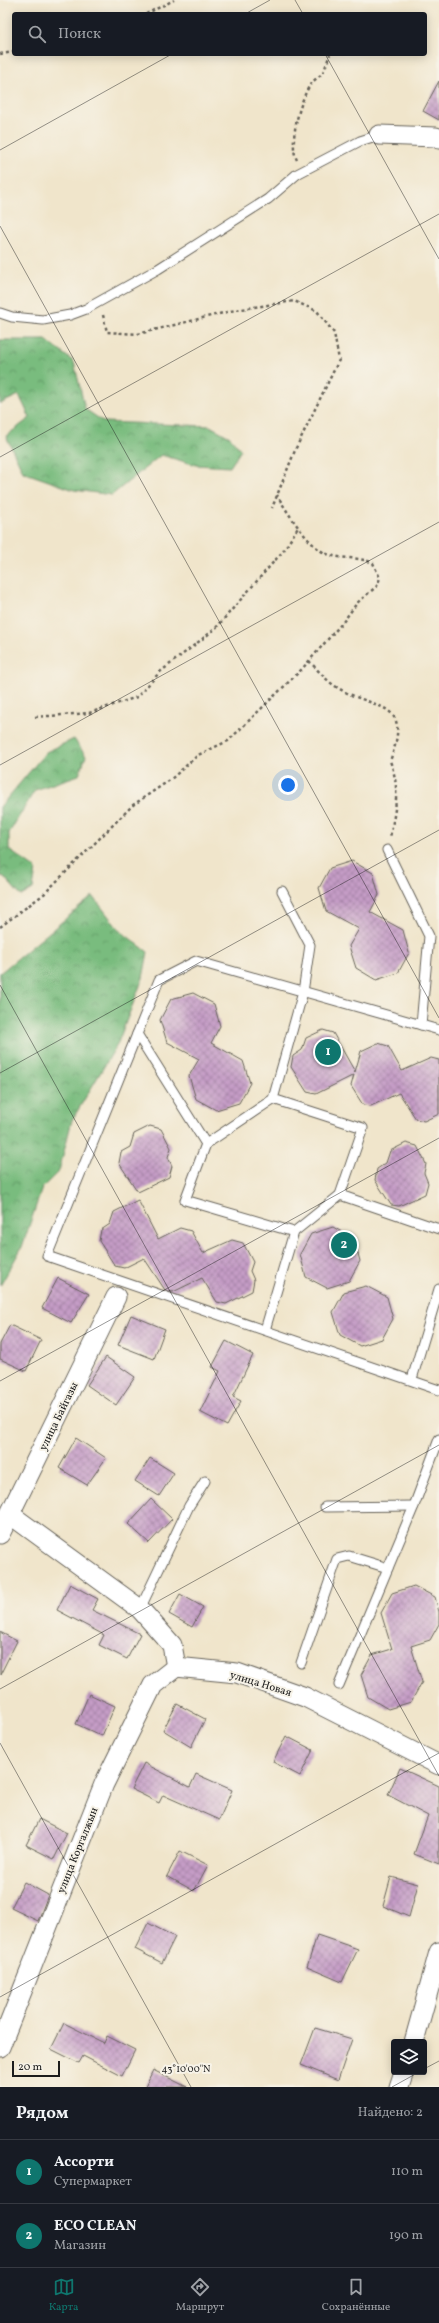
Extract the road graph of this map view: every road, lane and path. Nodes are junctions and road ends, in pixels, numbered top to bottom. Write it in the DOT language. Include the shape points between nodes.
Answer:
graph roads {
  1 [pos="174,0"];
  2 [pos="150,12"];
  3 [pos="12,52"];
  4 [pos="0,54"];
  5 [pos="329,56"];
  6 [pos="379,135"];
  7 [pos="439,139"];
  8 [pos="309,168"];
  9 [pos="106,310"];
  10 [pos="0,313"];
  11 [pos="277,495"];
  12 [pos="272,508"];
  13 [pos="298,526"];
  14 [pos="309,661"];
  15 [pos="35,717"];
  16 [pos="387,850"];
  17 [pos="282,891"];
  18 [pos="0,927"];
  19 [pos="303,992"];
  20 [pos="421,1025"];
  21 [pos="439,1030"];
  22 [pos="137,1034"];
  23 [pos="273,1099"];
  24 [pos="206,1144"];
  25 [pos="340,1194"];
  26 [pos="439,1229"];
  27 [pos="294,1232"];
  28 [pos="439,1289"];
  29 [pos="116,1297"];
  30 [pos="265,1330"];
  31 [pos="412,1379"];
  32 [pos="439,1390"];
  33 [pos="439,1439"];
  34 [pos="205,1481"];
  35 [pos="414,1506"];
  36 [pos="325,1507"];
  37 [pos="11,1514"];
  38 [pos="0,1534"];
  39 [pos="388,1568"];
  40 [pos="140,1609"];
  41 [pos="301,1663"];
  42 [pos="176,1667"];
  43 [pos="339,1685"];
  44 [pos="439,1765"];
  45 [pos="439,1952"];
  46 [pos="415,2039"];
  47 [pos="0,2047"];
  48 [pos="403,2075"];
  49 [pos="399,2087"];
  1 -- 2 [label="path"];
  3 -- 4 [label="path"];
  5 -- 8 [label="path" via="323,72 310,84 299,114 294,154 298,163"];
  6 -- 7 [label="street"];
  6 -- 8 [label="lane" via="360,141"];
  8 -- 10 [label="lane" via="297,174 268,199 158,269 86,309 43,320 12,317"];
  9 -- 11 [label="path" via="102,316 107,332 138,334 235,310 294,301 317,310 334,333 339,360 296,448"];
  11 -- 12 [label="path"];
  11 -- 13 [label="path"];
  13 -- 14 [label="path" via="313,546 328,554 373,563 380,578 377,586 357,603"];
  13 -- 15 [label="path" via="284,550 214,629 160,672 137,697 89,713"];
  14 -- 16 [label="path" via="335,686 391,712 398,724 390,761 398,797"];
  14 -- 18 [label="path" via="228,741 198,755 170,780 133,805 44,894"];
  16 -- 20 [label="lane" via="429,936"];
  17 -- 19 [label="lane" via="310,945"];
  19 -- 20 [label="lane"];
  19 -- 22 [label="lane" via="196,961 159,980"];
  19 -- 23 [label="lane"];
  20 -- 21 [label="lane"];
  22 -- 24 [label="lane"];
  22 -- 30 [label="lane" via="47,1256"];
  23 -- 24 [label="lane"];
  23 -- 25 [label="lane" via="363,1128"];
  24 -- 27 [label="lane" via="184,1200"];
  25 -- 26 [label="lane"];
  25 -- 27 [label="lane"];
  27 -- 30 [label="lane"];
  28 -- 31 [label="lane"];
  29 -- 37 [label="street, улица Байгазы"];
  30 -- 31 [label="lane"];
  31 -- 32 [label="lane"];
  33 -- 35 [label="lane"];
  34 -- 40 [label="lane" via="189,1506"];
  35 -- 36 [label="lane"];
  35 -- 39 [label="lane"];
  37 -- 38 [label="street, улица Байгазы"];
  37 -- 40 [label="street"];
  39 -- 41 [label="lane" via="348,1556 337,1559"];
  39 -- 43 [label="lane"];
  40 -- 42 [label="street" via="172,1645"];
  42 -- 44 [label="street, улица Новая" via="237,1672 305,1697"];
  42 -- 47 [label="street, улица Коргалжын" via="153,1685 104,1784"];
  45 -- 46 [label="street"];
  48 -- 49 [label="street"];
}
